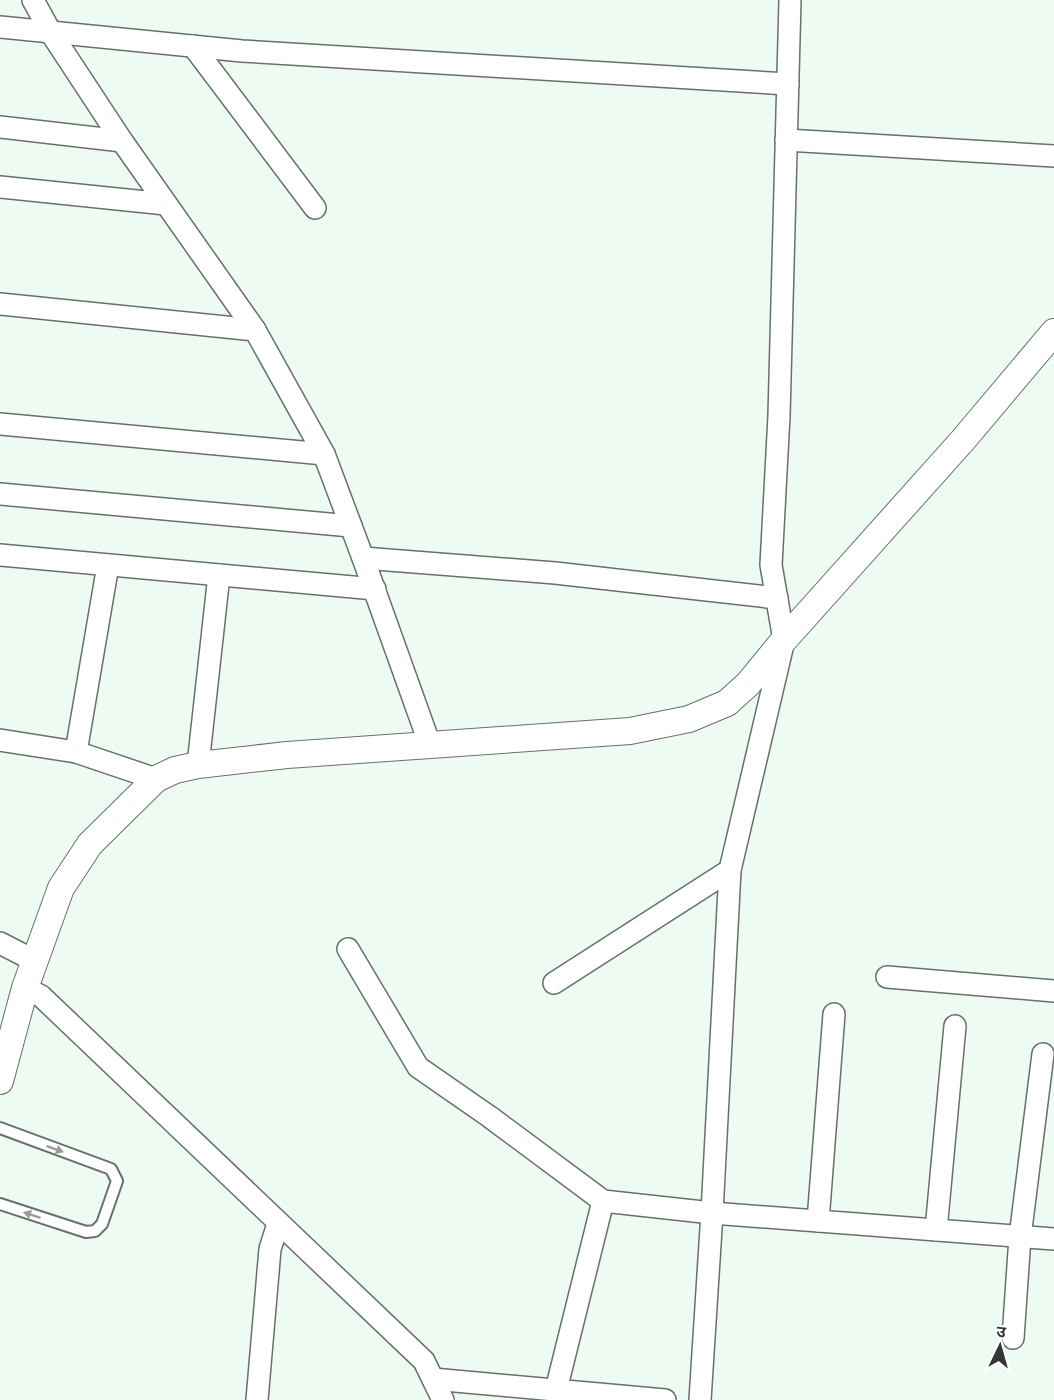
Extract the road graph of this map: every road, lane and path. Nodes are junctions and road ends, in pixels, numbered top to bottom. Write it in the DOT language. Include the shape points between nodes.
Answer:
graph roads {
  1 [pos="33,0"];
  2 [pos="790,0"];
  3 [pos="0,27"];
  4 [pos="51,33"];
  5 [pos="193,46"];
  6 [pos="788,84"];
  7 [pos="0,127"];
  8 [pos="786,140"];
  9 [pos="122,141"];
  10 [pos="1054,156"];
  11 [pos="0,187"];
  12 [pos="166,204"];
  13 [pos="315,208"];
  14 [pos="0,304"];
  15 [pos="255,330"];
  16 [pos="1054,333"];
  17 [pos="0,424"];
  18 [pos="324,454"];
  19 [pos="0,494"];
  20 [pos="351,526"];
  21 [pos="0,555"];
  22 [pos="363,558"];
  23 [pos="108,565"];
  24 [pos="219,575"];
  25 [pos="375,589"];
  26 [pos="777,598"];
  27 [pos="784,640"];
  28 [pos="0,741"];
  29 [pos="430,745"];
  30 [pos="76,752"];
  31 [pos="198,765"];
  32 [pos="156,778"];
  33 [pos="730,870"];
  34 [pos="0,943"];
  35 [pos="348,949"];
  36 [pos="34,961"];
  37 [pos="887,977"];
  38 [pos="554,983"];
  39 [pos="24,988"];
  40 [pos="1054,991"];
  41 [pos="834,1014"];
  42 [pos="955,1026"];
  43 [pos="1043,1054"];
  44 [pos="0,1081"];
  45 [pos="0,1128"];
  46 [pos="603,1201"];
  47 [pos="0,1204"];
  48 [pos="712,1213"];
  49 [pos="818,1221"];
  50 [pos="278,1224"];
  51 [pos="936,1230"];
  52 [pos="1020,1237"];
  53 [pos="1054,1239"];
  54 [pos="1012,1338"];
  55 [pos="433,1379"];
  56 [pos="556,1390"];
  57 [pos="257,1400"];
  58 [pos="442,1400"];
  59 [pos="665,1400"];
  60 [pos="700,1400"];
  1 -- 4 [label="street"];
  2 -- 6 [label="street"];
  3 -- 4 [label="street"];
  4 -- 5 [label="street"];
  4 -- 9 [label="street"];
  5 -- 6 [label="street"];
  5 -- 13 [label="street"];
  6 -- 8 [label="street"];
  7 -- 9 [label="street"];
  8 -- 10 [label="street"];
  8 -- 26 [label="street" via="771,565"];
  9 -- 12 [label="street"];
  11 -- 12 [label="street"];
  12 -- 15 [label="street"];
  14 -- 15 [label="street"];
  15 -- 18 [label="street"];
  16 -- 27 [label="street"];
  17 -- 18 [label="street"];
  18 -- 20 [label="street"];
  19 -- 20 [label="street"];
  20 -- 22 [label="street"];
  21 -- 23 [label="street"];
  22 -- 25 [label="street"];
  22 -- 26 [label="street" via="555,573"];
  23 -- 24 [label="street"];
  23 -- 30 [label="street"];
  24 -- 25 [label="street"];
  24 -- 31 [label="street"];
  25 -- 29 [label="street"];
  26 -- 27 [label="street"];
  27 -- 29 [label="street" via="748,684 727,702 689,719 630,730"];
  27 -- 33 [label="street"];
  28 -- 30 [label="street"];
  29 -- 31 [label="street"];
  30 -- 32 [label="street"];
  31 -- 32 [label="street"];
  32 -- 36 [label="street" via="90,844 61,888"];
  33 -- 38 [label="street"];
  33 -- 48 [label="street"];
  34 -- 36 [label="street"];
  35 -- 46 [label="street" via="418,1067"];
  36 -- 39 [label="street"];
  37 -- 40 [label="street"];
  39 -- 44 [label="street"];
  39 -- 50 [label="street" via="40,996"];
  41 -- 49 [label="street"];
  42 -- 51 [label="street"];
  43 -- 52 [label="street"];
  45 -- 47 [label="lane, one-way" via="111,1169 117,1182 102,1224 86,1233"];
  46 -- 48 [label="street"];
  46 -- 56 [label="street"];
  48 -- 49 [label="street"];
  48 -- 60 [label="street"];
  49 -- 51 [label="street"];
  50 -- 55 [label="street" via="424,1361"];
  50 -- 57 [label="street" via="270,1249"];
  51 -- 52 [label="street"];
  52 -- 53 [label="street"];
  52 -- 54 [label="street"];
  55 -- 56 [label="street"];
  55 -- 58 [label="street"];
  56 -- 59 [label="street"];
}
